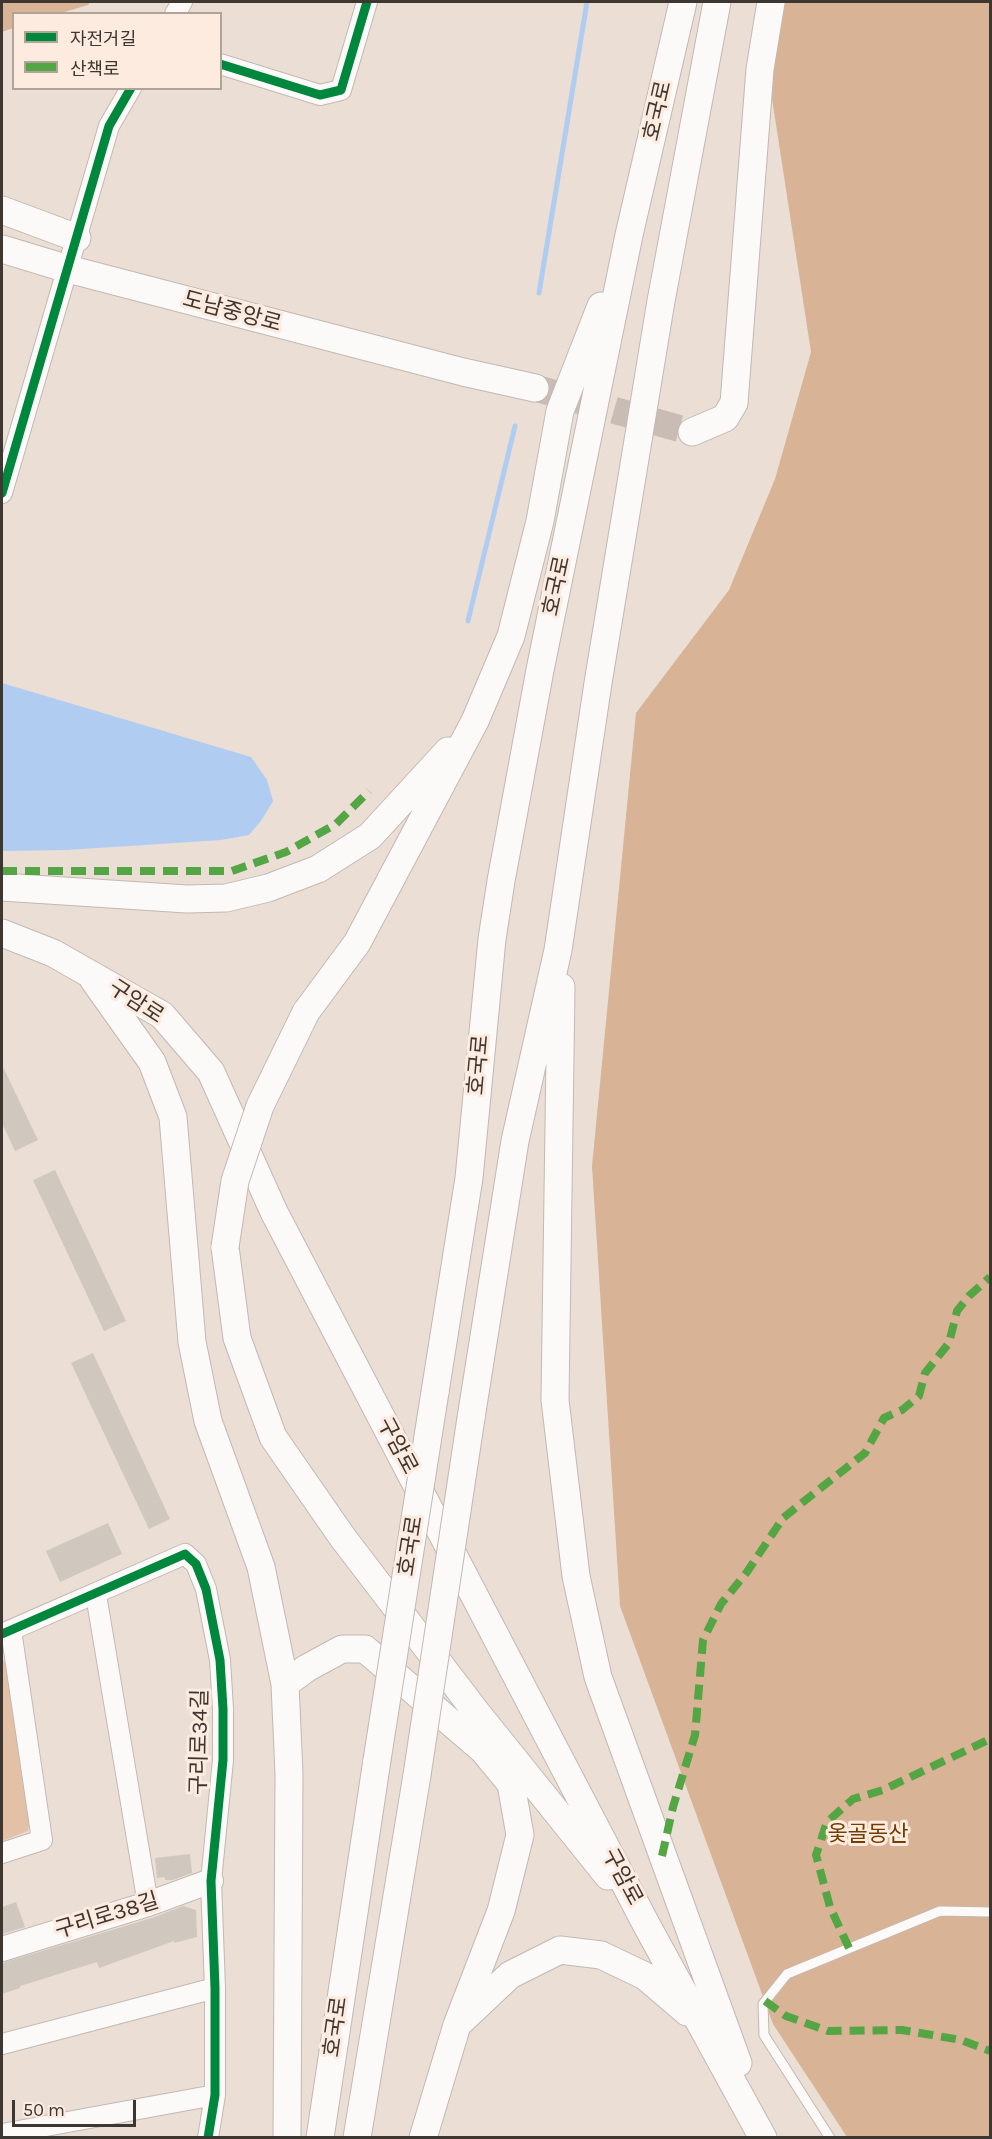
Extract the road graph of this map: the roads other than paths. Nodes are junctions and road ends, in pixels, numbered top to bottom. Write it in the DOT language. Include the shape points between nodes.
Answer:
graph roads {
  1 [pos="367,2"];
  2 [pos="683,2"];
  3 [pos="717,2"];
  4 [pos="771,2"];
  5 [pos="222,65"];
  6 [pos="129,90"];
  7 [pos="2,210"];
  8 [pos="629,235"];
  9 [pos="77,238"];
  10 [pos="2,249"];
  11 [pos="68,269"];
  12 [pos="535,388"];
  13 [pos="692,432"];
  14 [pos="2,493"];
  15 [pos="475,721"];
  16 [pos="2,887"];
  17 [pos="2,933"];
  18 [pos="558,950"];
  19 [pos="89,974"];
  20 [pos="96,1594"];
  21 [pos="6,1632"];
  22 [pos="285,1684"];
  23 [pos="2,1853"];
  24 [pos="211,1881"];
  25 [pos="148,1904"];
  26 [pos="990,1912"];
  27 [pos="646,1924"];
  28 [pos="2,1949"];
  29 [pos="215,1988"];
  30 [pos="701,2024"];
  31 [pos="456,2025"];
  32 [pos="2,2044"];
  33 [pos="215,2095"];
  34 [pos="2,2134"];
  35 [pos="208,2138"];
  36 [pos="287,2138"];
  37 [pos="320,2138"];
  38 [pos="357,2138"];
  39 [pos="423,2138"];
  40 [pos="764,2138"];
  41 [pos="830,2138"];
  1 -- 5 [label="street" via="341,90 320,94"];
  2 -- 8 [label="main road, 호국로"];
  3 -- 18 [label="main road, 호국로" via="657,324"];
  4 -- 13 [label="main road" via="760,69 734,403 725,418"];
  6 -- 9 [label="street" via="108,126"];
  7 -- 9 [label="main road"];
  8 -- 15 [label="main road" via="560,411 540,521 511,636"];
  8 -- 37 [label="main road, 호국로, bridge" via="501,882 469,1178"];
  9 -- 11 [label="street"];
  10 -- 11 [label="main road, 도남중앙로"];
  11 -- 12 [label="main road, 도남중앙로"];
  11 -- 14 [label="street"];
  15 -- 16 [label="main road" via="370,836 318,869 268,888 226,898 187,899"];
  15 -- 27 [label="main road, bridge" via="357,943 306,1012 260,1106 235,1181 225,1247 237,1338 273,1437 343,1538"];
  17 -- 19 [label="main road, 구암로" via="53,953"];
  18 -- 38 [label="main road, 호국로, bridge" via="515,1141"];
  18 -- 40 [label="main road" via="561,992 555,1400 576,1576 598,1677"];
  19 -- 22 [label="main road" via="152,1062 173,1117 192,1342 208,1422 261,1567"];
  19 -- 27 [label="main road, 구암로" via="162,1015 211,1072 274,1212"];
  20 -- 21 [label="street, 구리로34길"];
  20 -- 24 [label="street, 구리로34길" via="185,1554 196,1564 206,1589 220,1660 223,1709 223,1760"];
  20 -- 25 [label="street"];
  21 -- 23 [label="street" via="42,1840"];
  22 -- 31 [label="main road" via="342,1649 365,1649 483,1750 511,1784 520,1835 501,1911"];
  22 -- 36 [label="main road" via="289,1774"];
  24 -- 25 [label="street, 구리로38길"];
  24 -- 29 [label="street, 구리로34길"];
  25 -- 28 [label="street, 구리로38길"];
  26 -- 41 [label="lane" via="940,1911 787,1974 763,2004 764,2035"];
  27 -- 30 [label="main road, 구암로"];
  29 -- 32 [label="street"];
  29 -- 33 [label="street, 구리로34길"];
  30 -- 31 [label="main road" via="645,1976 601,1955 560,1950 510,1975"];
  30 -- 40 [label="main road, 구암로"];
  31 -- 39 [label="main road"];
  33 -- 34 [label="street"];
  33 -- 35 [label="street, 구리로34길"];
}
